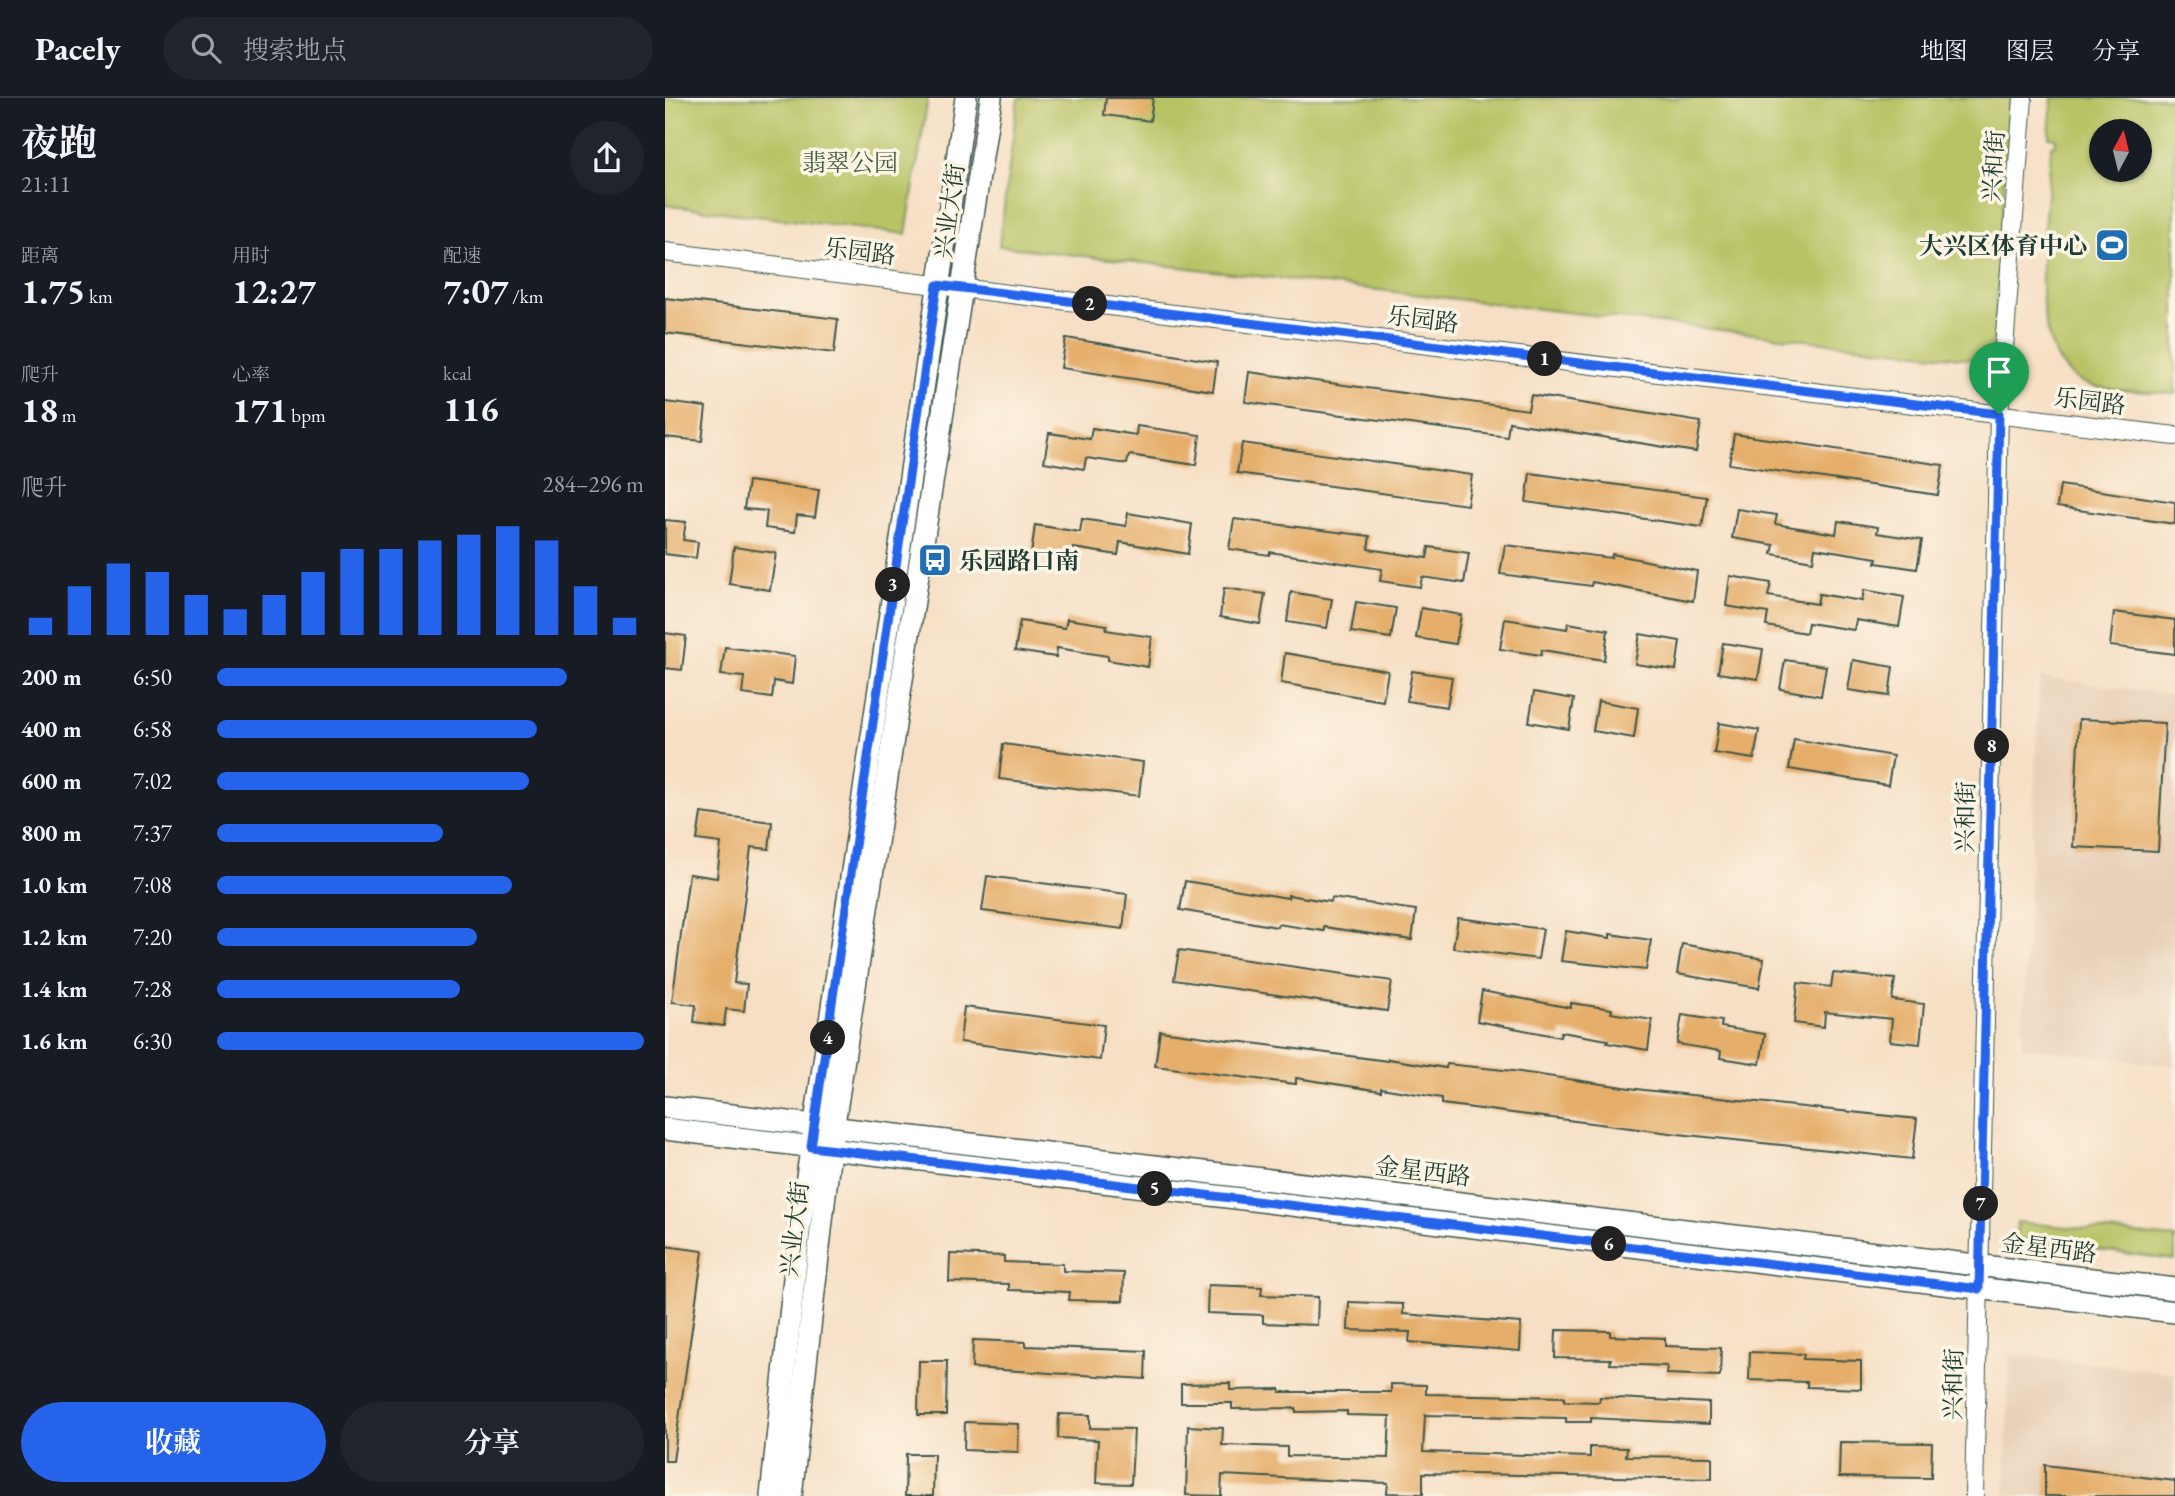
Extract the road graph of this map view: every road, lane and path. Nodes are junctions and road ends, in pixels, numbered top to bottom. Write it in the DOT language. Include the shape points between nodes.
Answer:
graph roads {
  1 [pos="966,98"];
  2 [pos="991,98"];
  3 [pos="2023,98"];
  4 [pos="665,252"];
  5 [pos="937,285"];
  6 [pos="964,288"];
  7 [pos="1999,414"];
  8 [pos="2175,436"];
  9 [pos="665,1107"];
  10 [pos="824,1126"];
  11 [pos="665,1129"];
  12 [pos="820,1149"];
  13 [pos="1980,1266"];
  14 [pos="1979,1289"];
  15 [pos="2175,1289"];
  16 [pos="2175,1312"];
  17 [pos="771,1496"];
  18 [pos="791,1496"];
  19 [pos="1974,1496"];
  1 -- 5 [label="main road, 兴业大街"];
  2 -- 6 [label="main road, 兴业大街"];
  3 -- 7 [label="street, 兴和街"];
  4 -- 5 [label="street, 乐园路"];
  5 -- 6 [label="street, 乐园路"];
  5 -- 10 [label="main road, 兴业大街"];
  6 -- 7 [label="street, 乐园路"];
  6 -- 10 [label="main road, 兴业大街"];
  7 -- 8 [label="street, 乐园路"];
  7 -- 13 [label="street, 兴和街"];
  9 -- 10 [label="main road, 金星西路"];
  10 -- 12 [label="main road, 兴业大街"];
  10 -- 13 [label="main road, 金星西路"];
  11 -- 12 [label="main road, 金星西路"];
  12 -- 14 [label="main road, 金星西路"];
  12 -- 17 [label="main road, 兴业大街" via="799,1231"];
  12 -- 18 [label="main road, 兴业大街"];
  13 -- 14 [label="street, 兴和街"];
  13 -- 15 [label="main road, 金星西路"];
  14 -- 16 [label="main road, 金星西路"];
  14 -- 19 [label="street, 兴和街"];
}
